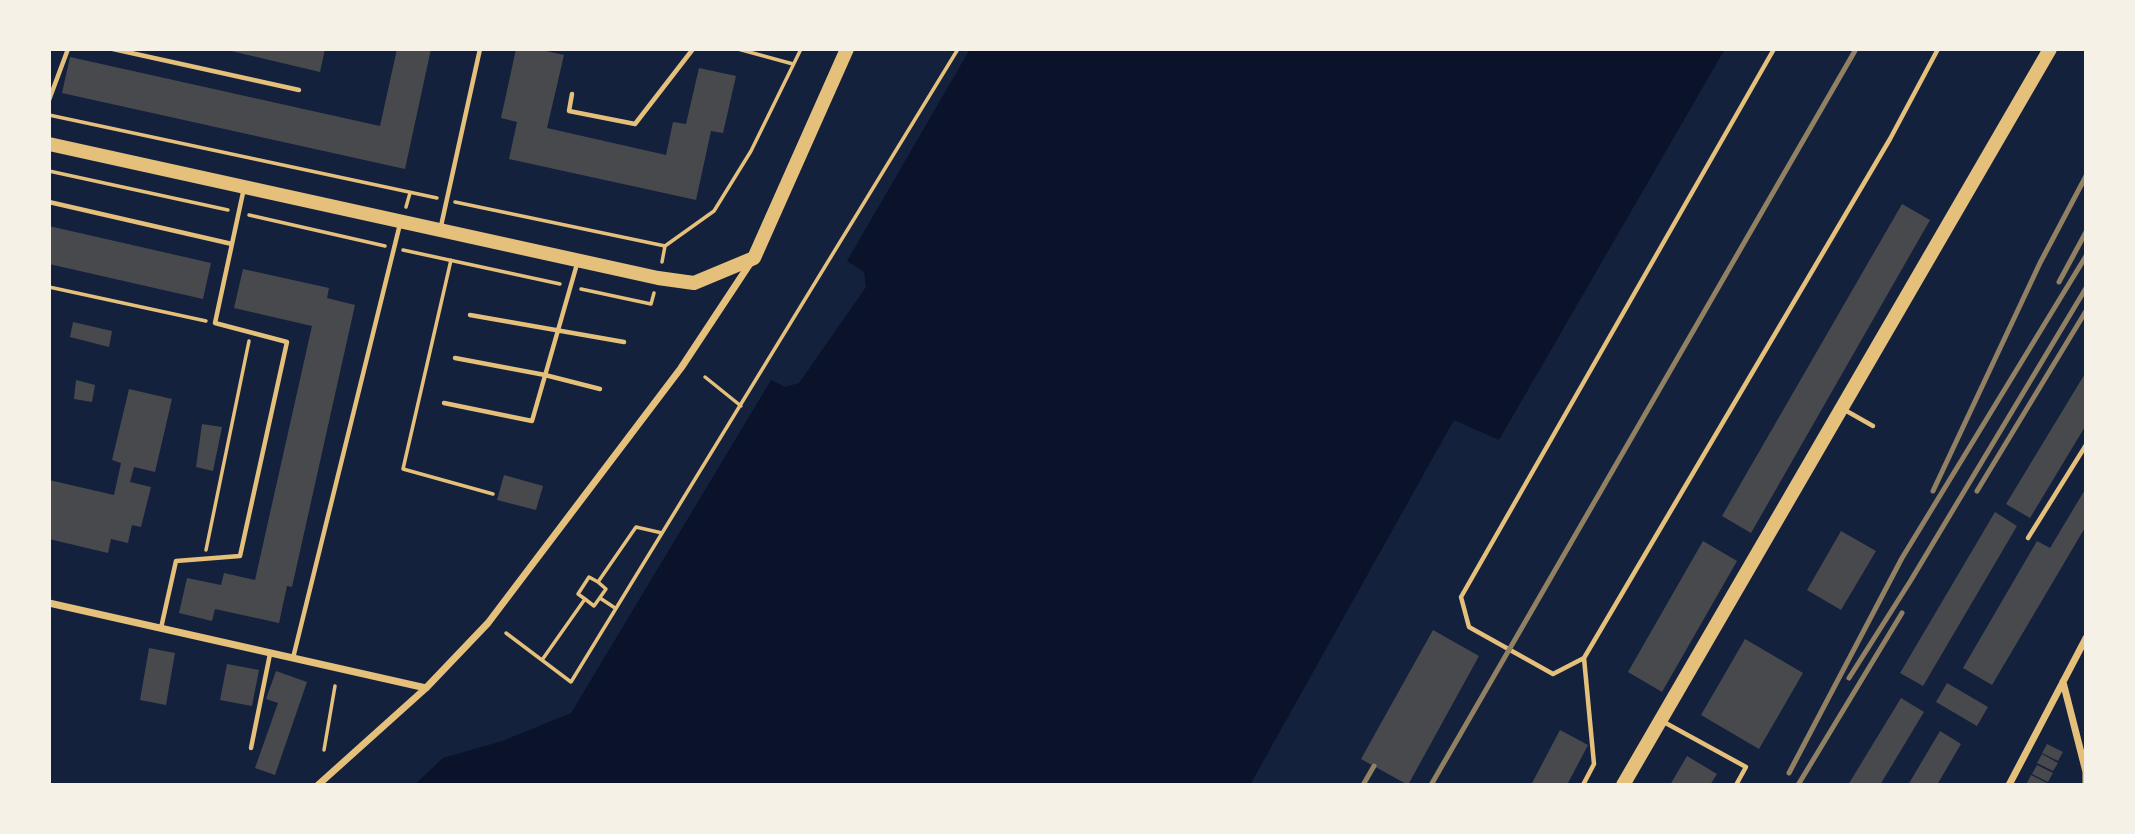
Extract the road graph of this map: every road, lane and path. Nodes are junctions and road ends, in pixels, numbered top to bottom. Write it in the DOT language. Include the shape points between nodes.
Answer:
graph roads {
  1 [pos="68,49"];
  2 [pos="113,49"];
  3 [pos="480,49"];
  4 [pos="693,49"];
  5 [pos="738,49"];
  6 [pos="801,49"];
  7 [pos="846,49"];
  8 [pos="958,49"];
  9 [pos="1774,49"];
  10 [pos="1938,49"];
  11 [pos="2050,49"];
  12 [pos="793,64"];
  13 [pos="299,90"];
  14 [pos="572,94"];
  15 [pos="49,100"];
  16 [pos="49,115"];
  17 [pos="49,144"];
  18 [pos="49,171"];
  19 [pos="244,187"];
  20 [pos="446,200"];
  21 [pos="49,202"];
  22 [pos="714,211"];
  23 [pos="239,213"];
  24 [pos="401,221"];
  25 [pos="440,230"];
  26 [pos="232,244"];
  27 [pos="666,246"];
  28 [pos="393,248"];
  29 [pos="754,258"];
  30 [pos="579,260"];
  31 [pos="49,286"];
  32 [pos="470,314"];
  33 [pos="215,323"];
  34 [pos="558,331"];
  35 [pos="250,332"];
  36 [pos="624,342"];
  37 [pos="455,358"];
  38 [pos="545,375"];
  39 [pos="705,377"];
  40 [pos="600,388"];
  41 [pos="444,403"];
  42 [pos="741,406"];
  43 [pos="1842,408"];
  44 [pos="1873,426"];
  45 [pos="2086,445"];
  46 [pos="663,533"];
  47 [pos="2028,538"];
  48 [pos="204,559"];
  49 [pos="597,582"];
  50 [pos="600,598"];
  51 [pos="585,599"];
  52 [pos="49,603"];
  53 [pos="616,609"];
  54 [pos="161,629"];
  55 [pos="506,633"];
  56 [pos="2086,638"];
  57 [pos="270,654"];
  58 [pos="1584,658"];
  59 [pos="293,659"];
  60 [pos="542,660"];
  61 [pos="2063,681"];
  62 [pos="335,686"];
  63 [pos="426,688"];
  64 [pos="1661,720"];
  65 [pos="251,748"];
  66 [pos="324,750"];
  67 [pos="2086,772"];
  68 [pos="318,785"];
  69 [pos="1583,785"];
  70 [pos="1623,785"];
  71 [pos="1736,785"];
  72 [pos="2009,785"];
  73 [pos="2086,785"];
  1 -- 15 [label="lane"];
  2 -- 13 [label="lane"];
  3 -- 20 [label="lane"];
  4 -- 14 [label="lane" via="635,124 569,111"];
  5 -- 12 [label="path"];
  6 -- 12 [label="path"];
  7 -- 29 [label="main road"];
  8 -- 42 [label="path"];
  9 -- 58 [label="lane" via="1461,597 1469,627 1553,674"];
  10 -- 58 [label="lane" via="1891,139"];
  11 -- 43 [label="main road"];
  12 -- 22 [label="path" via="751,151"];
  16 -- 20 [label="path"];
  17 -- 19 [label="main road"];
  18 -- 23 [label="path"];
  19 -- 23 [label="lane"];
  19 -- 24 [label="main road"];
  20 -- 25 [label="lane"];
  20 -- 27 [label="path"];
  21 -- 26 [label="lane"];
  23 -- 26 [label="lane"];
  23 -- 28 [label="path"];
  24 -- 25 [label="main road"];
  24 -- 28 [label="lane"];
  25 -- 30 [label="main road"];
  26 -- 33 [label="lane"];
  28 -- 59 [label="lane"];
  29 -- 30 [label="main road" via="694,283"];
  29 -- 63 [label="street" via="681,368 488,623"];
  30 -- 34 [label="lane"];
  31 -- 33 [label="path"];
  32 -- 34 [label="lane"];
  33 -- 35 [label="lane"];
  34 -- 36 [label="lane"];
  34 -- 38 [label="lane"];
  35 -- 48 [label="path"];
  35 -- 48 [label="lane" via="287,342 240,556"];
  37 -- 38 [label="lane"];
  38 -- 40 [label="lane"];
  38 -- 41 [label="lane" via="533,421"];
  39 -- 42 [label="path"];
  42 -- 46 [label="path"];
  43 -- 44 [label="lane"];
  43 -- 64 [label="main road"];
  45 -- 47 [label="lane"];
  46 -- 49 [label="path" via="636,527"];
  46 -- 53 [label="path"];
  48 -- 54 [label="lane" via="176,561"];
  49 -- 50 [label="path" via="606,589"];
  49 -- 51 [label="path" via="589,577 578,594"];
  50 -- 51 [label="path" via="594,606"];
  50 -- 53 [label="path"];
  51 -- 60 [label="path"];
  52 -- 54 [label="street"];
  53 -- 60 [label="path" via="571,682"];
  54 -- 57 [label="street"];
  55 -- 60 [label="path"];
  56 -- 61 [label="street"];
  57 -- 59 [label="street"];
  57 -- 65 [label="lane"];
  58 -- 69 [label="lane" via="1594,764"];
  59 -- 63 [label="street"];
  61 -- 67 [label="street"];
  61 -- 72 [label="street"];
  62 -- 66 [label="path"];
  63 -- 68 [label="street"];
  64 -- 70 [label="main road"];
  64 -- 71 [label="lane" via="1745,767"];
  67 -- 73 [label="street"];
}
